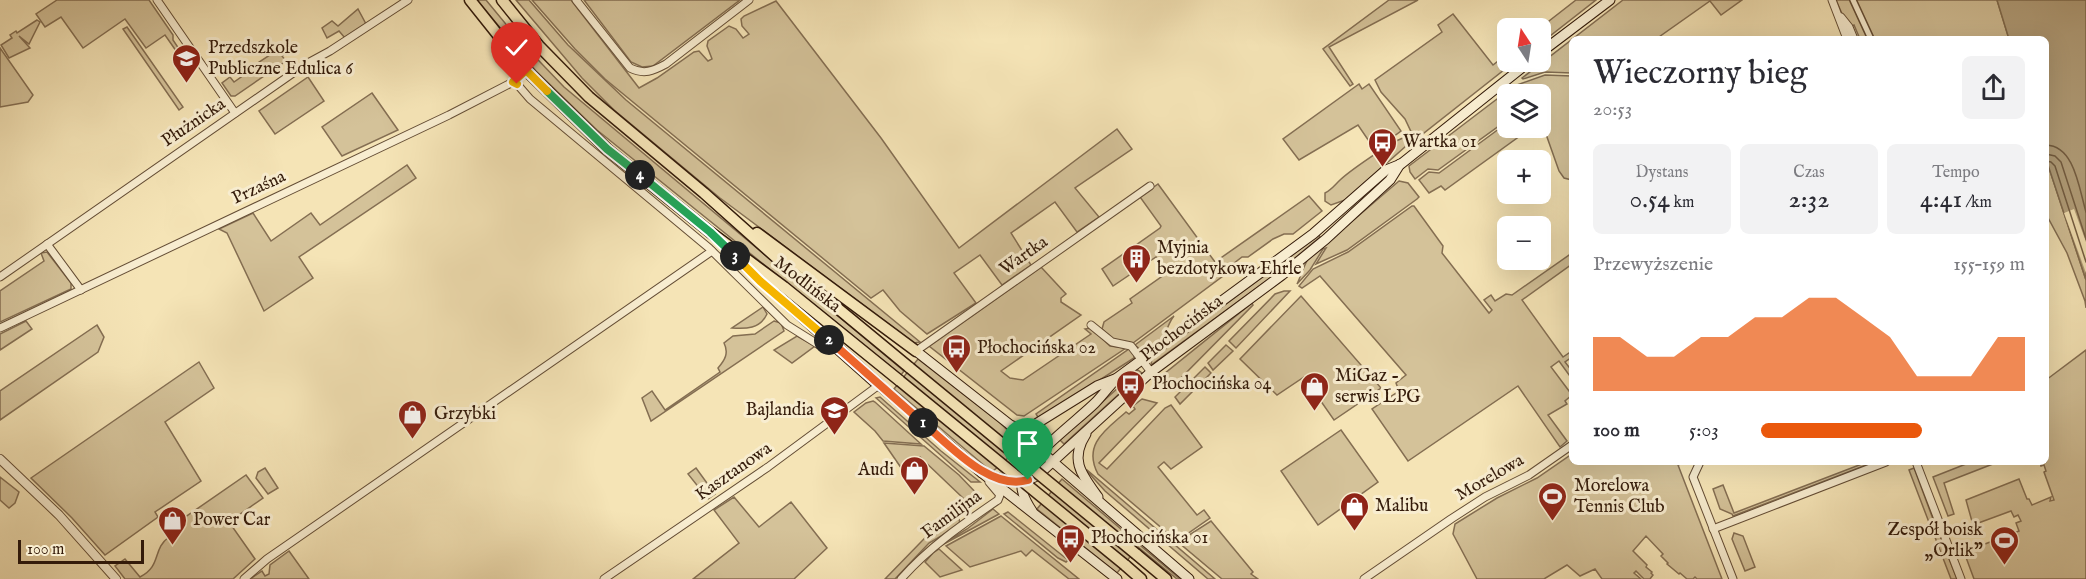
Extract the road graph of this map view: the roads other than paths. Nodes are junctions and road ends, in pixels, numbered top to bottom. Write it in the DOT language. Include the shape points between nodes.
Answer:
graph roads {
  1 [pos="157,0"];
  2 [pos="408,0"];
  3 [pos="470,0"];
  4 [pos="502,0"];
  5 [pos="576,0"];
  6 [pos="749,0"];
  7 [pos="1610,0"];
  8 [pos="1832,0"];
  9 [pos="1853,0"];
  10 [pos="1839,15"];
  11 [pos="1846,36"];
  12 [pos="1853,36"];
  13 [pos="1870,36"];
  14 [pos="1551,45"];
  15 [pos="526,70"];
  16 [pos="1516,72"];
  17 [pos="513,82"];
  18 [pos="235,113"];
  19 [pos="1401,164"];
  20 [pos="1150,186"];
  21 [pos="704,193"];
  22 [pos="710,232"];
  23 [pos="46,244"];
  24 [pos="712,251"];
  25 [pos="0,277"];
  26 [pos="81,290"];
  27 [pos="1091,325"];
  28 [pos="0,328"];
  29 [pos="819,345"];
  30 [pos="916,351"];
  31 [pos="1142,360"];
  32 [pos="1151,372"];
  33 [pos="1117,378"];
  34 [pos="879,385"];
  35 [pos="1009,424"];
  36 [pos="1091,426"];
  37 [pos="1569,447"];
  38 [pos="1041,452"];
  39 [pos="0,459"];
  40 [pos="1052,462"];
  41 [pos="1699,465"];
  42 [pos="1878,465"];
  43 [pos="1917,465"];
  44 [pos="982,473"];
  45 [pos="1022,482"];
  46 [pos="1108,510"];
  47 [pos="1032,511"];
  48 [pos="1713,529"];
  49 [pos="116,579"];
  50 [pos="244,579"];
  51 [pos="604,579"];
  52 [pos="901,579"];
  53 [pos="1116,579"];
  54 [pos="1141,579"];
  55 [pos="1166,579"];
  56 [pos="1190,579"];
  57 [pos="1364,579"];
  58 [pos="1732,579"];
  59 [pos="1961,579"];
  1 -- 18 [label="street"];
  2 -- 18 [label="street, Płużnicka"];
  3 -- 15 [label="main road, Modlińska"];
  4 -- 21 [label="main road, Modlińska" via="539,46 589,97"];
  5 -- 6 [label="street" via="630,68 639,73 666,64"];
  7 -- 14 [label="main road"];
  8 -- 10 [label="street"];
  9 -- 13 [label="street"];
  10 -- 11 [label="street"];
  10 -- 12 [label="street"];
  15 -- 17 [label="street, Przaśna"];
  15 -- 22 [label="main road, Modlińska" via="607,149"];
  16 -- 19 [label="main road, Płochocińska"];
  17 -- 24 [label="street"];
  17 -- 26 [label="street, Przaśna"];
  18 -- 23 [label="street, Płużnicka"];
  19 -- 31 [label="main road, Płochocińska" via="1386,170 1313,234"];
  19 -- 32 [label="main road, Płochocińska" via="1390,180 1307,254"];
  20 -- 30 [label="street, Wartka"];
  21 -- 30 [label="main road"];
  21 -- 55 [label="main road, Modlińska, bridge" via="778,260"];
  22 -- 34 [label="main road"];
  22 -- 54 [label="main road, Modlińska, bridge" via="784,287"];
  23 -- 25 [label="street, Płużnicka"];
  23 -- 26 [label="street"];
  24 -- 29 [label="street" via="787,325"];
  24 -- 50 [label="street" via="267,559"];
  26 -- 28 [label="street, Przaśna"];
  27 -- 31 [label="street" via="1112,342 1131,346"];
  30 -- 35 [label="main road"];
  31 -- 32 [label="street"];
  31 -- 33 [label="main road, Płochocińska"];
  32 -- 36 [label="main road, Płochocińska"];
  33 -- 35 [label="main road, Płochocińska" via="1031,427"];
  33 -- 38 [label="main road, Płochocińska"];
  34 -- 44 [label="main road"];
  34 -- 51 [label="street, Kasztanowa" via="768,467"];
  35 -- 38 [label="main road"];
  36 -- 40 [label="main road, Płochocińska"];
  36 -- 46 [label="main road, Płochocińska" via="1078,450 1077,462 1080,473"];
  37 -- 57 [label="street, Morelowa" via="1529,475 1485,497"];
  38 -- 40 [label="main road"];
  38 -- 45 [label="main road, Płochocińska" via="1025,471"];
  39 -- 49 [label="street" via="59,515"];
  40 -- 45 [label="main road, Płochocińska" via="1037,476"];
  40 -- 46 [label="main road"];
  41 -- 48 [label="street" via="1693,477"];
  42 -- 48 [label="street"];
  43 -- 59 [label="street"];
  44 -- 45 [label="main road"];
  44 -- 47 [label="main road"];
  44 -- 52 [label="street, Familijna" via="1000,495 998,500 942,538"];
  45 -- 47 [label="main road" via="1023,496"];
  46 -- 56 [label="main road"];
  47 -- 53 [label="main road"];
  48 -- 58 [label="street"];
}
